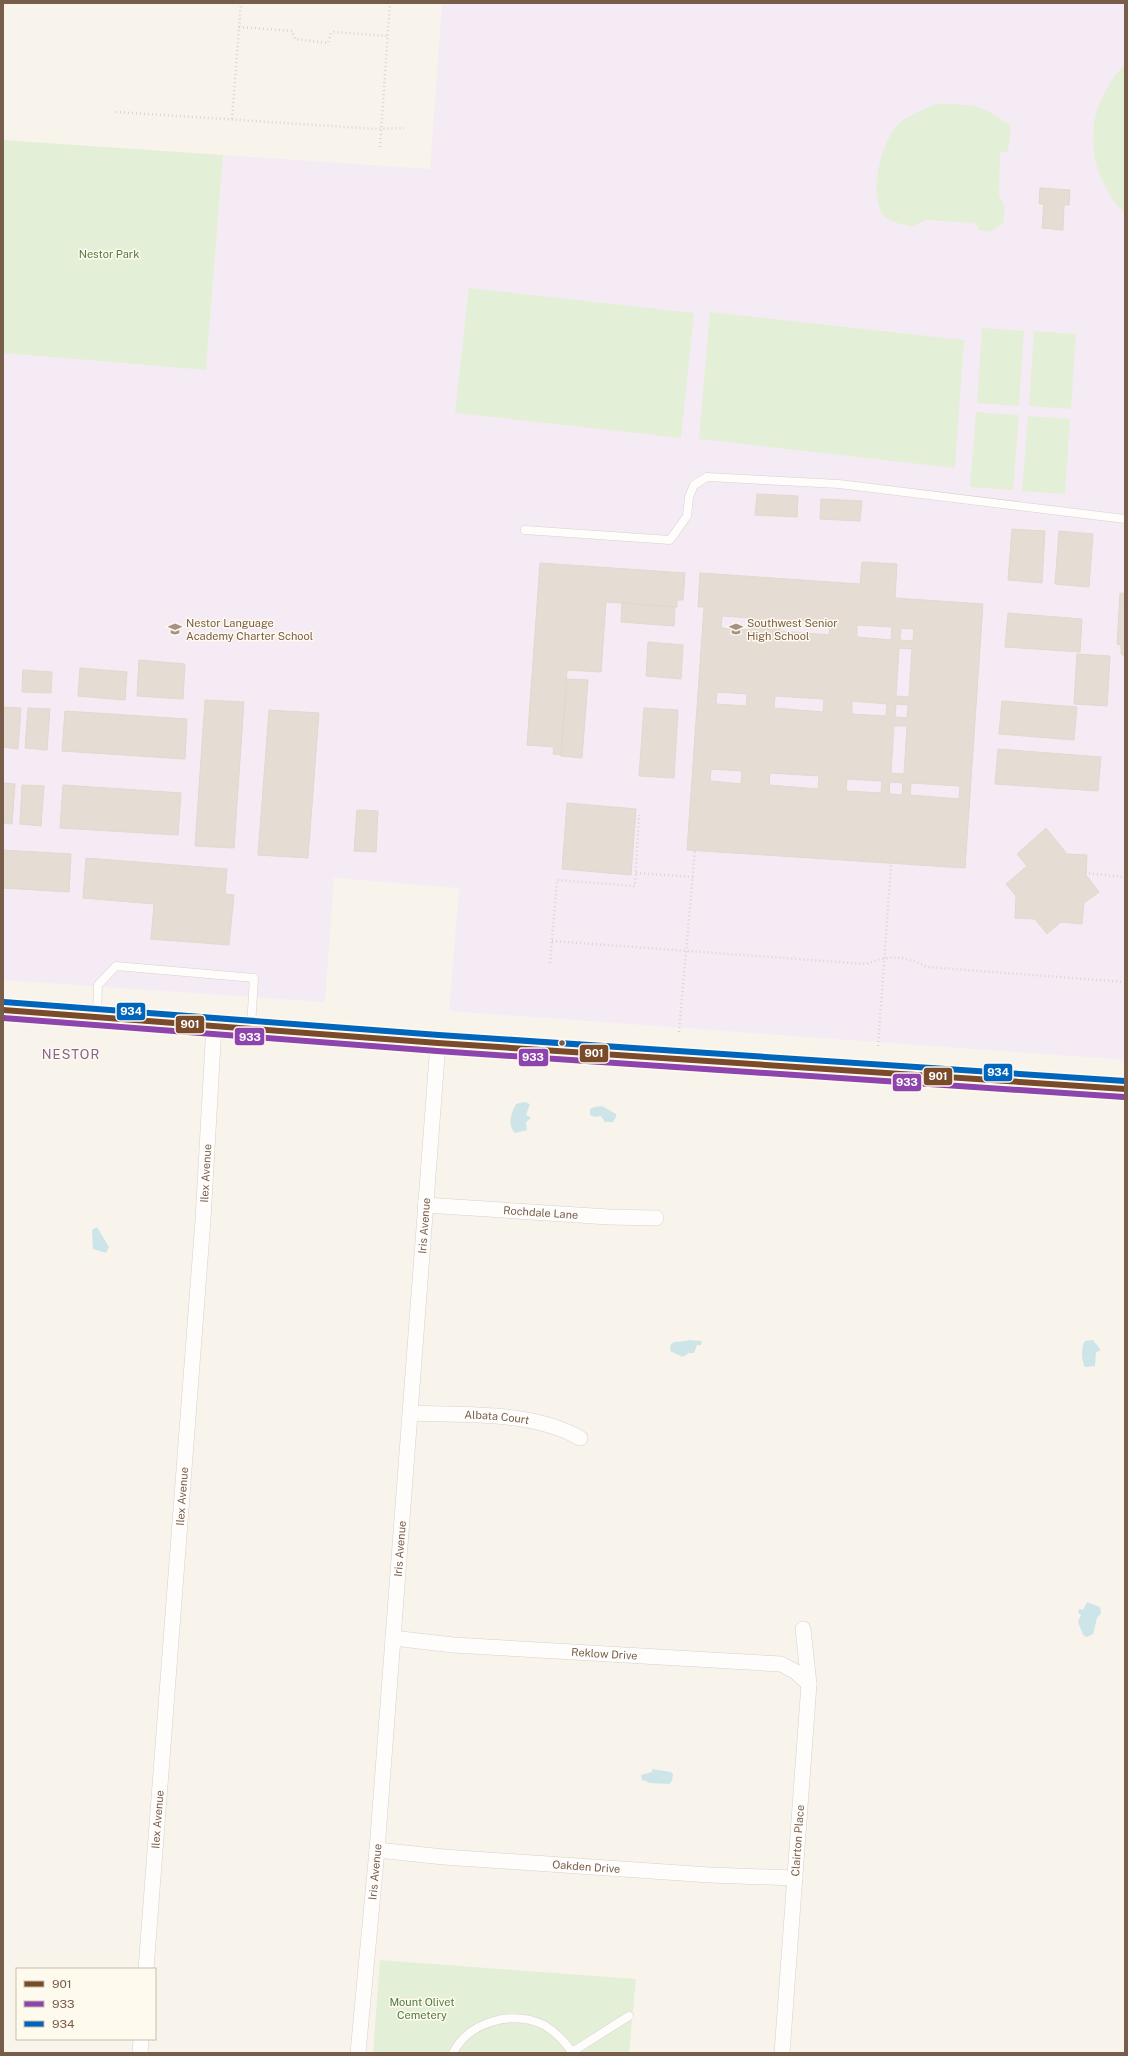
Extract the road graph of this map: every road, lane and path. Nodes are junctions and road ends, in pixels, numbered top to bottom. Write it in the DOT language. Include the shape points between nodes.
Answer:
graph roads {
  1 [pos="241,3"];
  2 [pos="390,3"];
  3 [pos="239,27"];
  4 [pos="388,36"];
  5 [pos="116,112"];
  6 [pos="232,119"];
  7 [pos="381,127"];
  8 [pos="404,128"];
  9 [pos="380,147"];
  10 [pos="1125,519"];
  11 [pos="525,530"];
  12 [pos="639,815"];
  13 [pos="694,850"];
  14 [pos="891,865"];
  15 [pos="636,873"];
  16 [pos="1085,873"];
  17 [pos="693,877"];
  18 [pos="1125,877"];
  19 [pos="552,941"];
  20 [pos="687,950"];
  21 [pos="884,957"];
  22 [pos="550,962"];
  23 [pos="1125,982"];
  24 [pos="3,1010"];
  25 [pos="97,1017"];
  26 [pos="214,1024"];
  27 [pos="251,1028"];
  28 [pos="679,1032"];
  29 [pos="438,1043"];
  30 [pos="878,1046"];
  31 [pos="1125,1089"];
  32 [pos="425,1205"];
  33 [pos="656,1218"];
  34 [pos="410,1413"];
  35 [pos="580,1438"];
  36 [pos="803,1629"];
  37 [pos="393,1638"];
  38 [pos="809,1684"];
  39 [pos="377,1850"];
  40 [pos="795,1878"];
  41 [pos="146,1968"];
  42 [pos="629,2016"];
  43 [pos="141,2040"];
  44 [pos="572,2052"];
  45 [pos="140,2053"];
  46 [pos="358,2053"];
  47 [pos="452,2053"];
  48 [pos="782,2053"];
  1 -- 3 [label="path"];
  2 -- 4 [label="path"];
  3 -- 4 [label="path" via="292,31 295,39 328,42 331,33 334,32"];
  3 -- 6 [label="path"];
  4 -- 7 [label="path"];
  5 -- 6 [label="path"];
  6 -- 7 [label="path" via="377,129"];
  7 -- 8 [label="path"];
  7 -- 9 [label="path"];
  10 -- 11 [label="lane" via="839,484 707,477 694,485 689,498 687,516 670,540"];
  12 -- 15 [label="path"];
  13 -- 17 [label="path"];
  14 -- 21 [label="path"];
  15 -- 17 [label="path"];
  15 -- 19 [label="path" via="634,886 557,880"];
  16 -- 18 [label="path"];
  17 -- 20 [label="path"];
  19 -- 20 [label="path"];
  19 -- 22 [label="path"];
  20 -- 21 [label="path" via="866,964"];
  20 -- 28 [label="path"];
  21 -- 23 [label="path" via="912,960 927,967"];
  21 -- 30 [label="path"];
  24 -- 25 [label="main road"];
  25 -- 26 [label="main road"];
  25 -- 27 [label="lane" via="98,985 116,966 254,978"];
  26 -- 27 [label="main road"];
  26 -- 41 [label="street, Ilex Avenue" via="203,1220"];
  27 -- 29 [label="main road"];
  29 -- 31 [label="main road"];
  29 -- 32 [label="street, Iris Avenue"];
  32 -- 33 [label="street, Rochdale Lane"];
  32 -- 34 [label="street, Iris Avenue"];
  34 -- 35 [label="street, Albata Court" via="514,1418 541,1423 570,1432"];
  34 -- 37 [label="street, Iris Avenue"];
  36 -- 38 [label="street, Clairton Place"];
  37 -- 38 [label="street, Reklow Drive" via="453,1645 781,1664 796,1672"];
  37 -- 39 [label="street, Iris Avenue"];
  38 -- 40 [label="street, Clairton Place"];
  39 -- 40 [label="street, Oakden Drive" via="710,1875"];
  39 -- 46 [label="street, Iris Avenue"];
  40 -- 48 [label="street, Clairton Place"];
  42 -- 44 [label="lane"];
  43 -- 45 [label="street"];
  44 -- 47 [label="lane" via="556,2033 544,2025 516,2018 488,2022 475,2029 463,2038"];
}
